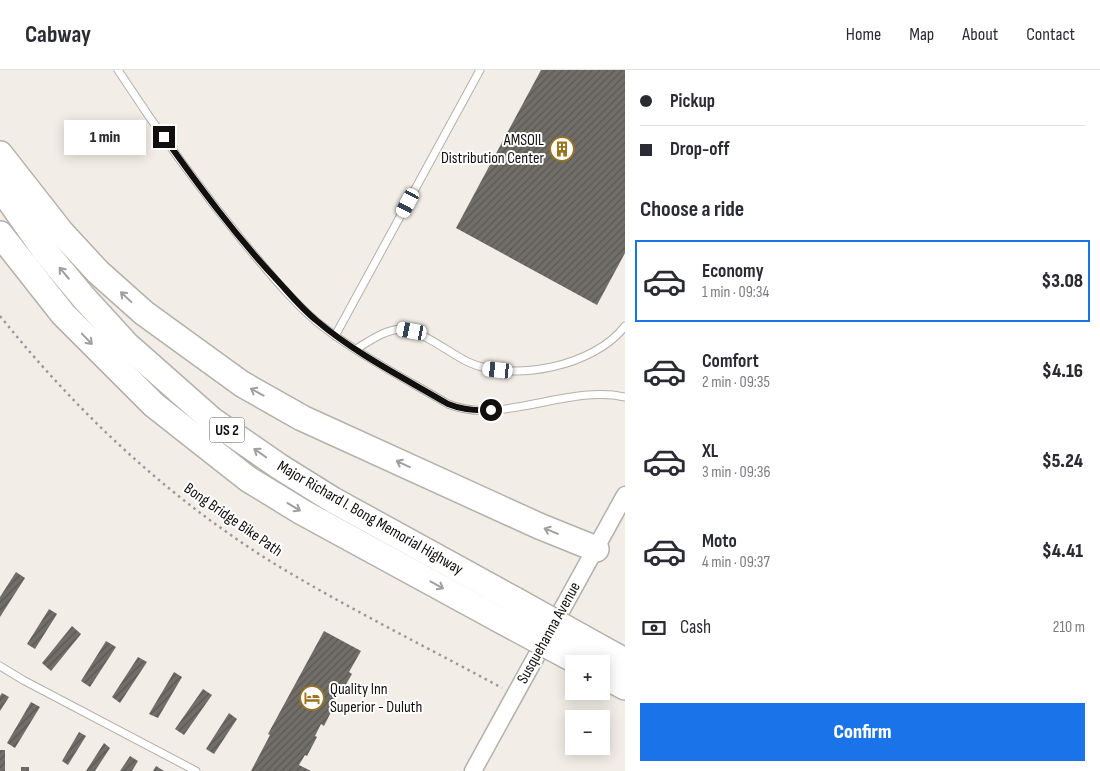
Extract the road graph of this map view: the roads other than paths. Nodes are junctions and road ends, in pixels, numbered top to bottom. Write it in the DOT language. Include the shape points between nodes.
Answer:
graph roads {
  1 [pos="118,70"];
  2 [pos="480,70"];
  3 [pos="0,154"];
  4 [pos="0,187"];
  5 [pos="0,234"];
  6 [pos="625,326"];
  7 [pos="336,336"];
  8 [pos="356,349"];
  9 [pos="625,397"];
  10 [pos="625,495"];
  11 [pos="596,549"];
  12 [pos="508,610"];
  13 [pos="570,655"];
  14 [pos="625,661"];
  15 [pos="0,666"];
  16 [pos="610,679"];
  17 [pos="625,688"];
  18 [pos="196,771"];
  19 [pos="473,771"];
  1 -- 7 [label="lane" via="215,207 300,306"];
  2 -- 7 [label="lane"];
  11 -- 3 [label="highway, one-way" via="302,418 242,384 144,314 98,272 61,232"];
  12 -- 4 [label="highway, Major Richard I. Bong Memorial Highway / US 2, one-way" via="280,467 212,420 126,344 90,305"];
  5 -- 12 [label="highway, Major Richard I. Bong Memorial Highway / US 2, one-way" via="63,314 111,362 154,404 248,479 302,512"];
  6 -- 8 [label="lane" via="605,346 586,356 551,368 518,371 485,369 412,331 402,329 388,332"];
  7 -- 8 [label="lane"];
  8 -- 9 [label="lane" via="448,404 466,410 491,410 599,393"];
  10 -- 11 [label="street, Susquehanna Avenue"];
  11 -- 19 [label="street, Susquehanna Avenue"];
  12 -- 13 [label="highway, Major Richard I. Bong Memorial Highway / US 2, bridge"];
  12 -- 14 [label="highway, Major Richard I. Bong Memorial Highway / US 2, bridge"];
  15 -- 18 [label="lane"];
  16 -- 17 [label="highway"];
}
